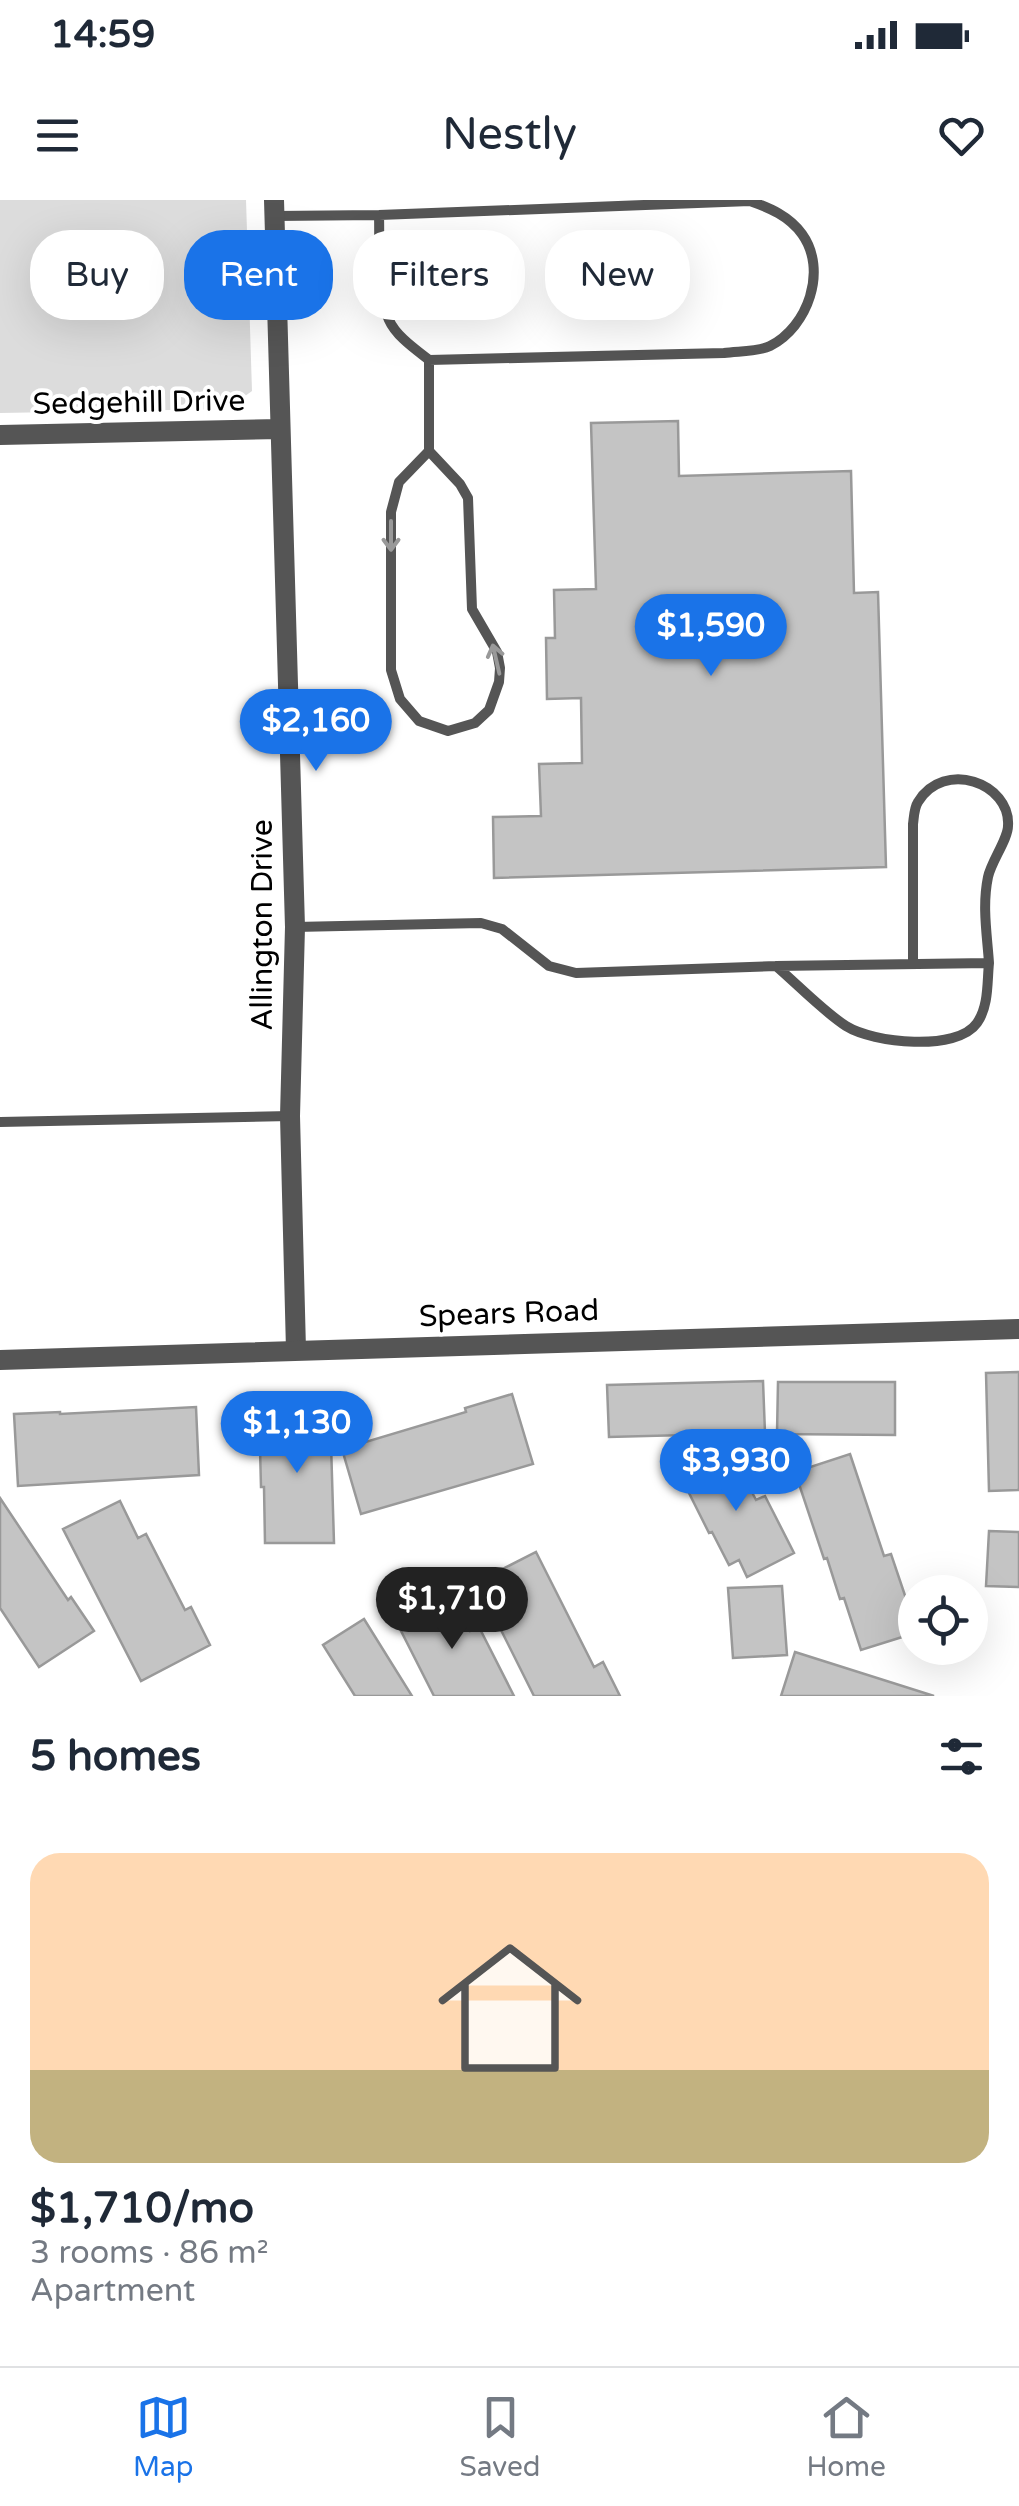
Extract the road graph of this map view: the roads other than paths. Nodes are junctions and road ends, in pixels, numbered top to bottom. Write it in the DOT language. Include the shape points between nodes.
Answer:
graph roads {
  1 [pos="274,208"];
  2 [pos="379,214"];
  3 [pos="429,360"];
  4 [pos="280,429"];
  5 [pos="0,435"];
  6 [pos="429,451"];
  7 [pos="296,927"];
  8 [pos="989,963"];
  9 [pos="913,964"];
  10 [pos="776,966"];
  11 [pos="290,1116"];
  12 [pos="0,1122"];
  13 [pos="1019,1328"];
  14 [pos="296,1350"];
  15 [pos="0,1360"];
  1 -- 2 [label="lane"];
  1 -- 4 [label="street, Allington Drive"];
  2 -- 3 [label="lane" via="380,282 389,321"];
  2 -- 3 [label="lane" via="750,201 788,219 804,236 813,263 812,296 797,326 768,347"];
  3 -- 6 [label="lane"];
  4 -- 5 [label="street, Sedgehill Drive"];
  4 -- 7 [label="street, Allington Drive"];
  6 -- 6 [label="lane, one-way" via="399,482 391,512 391,670 400,699 419,721 448,730 475,723 489,710 500,668 472,609 468,498"];
  7 -- 10 [label="lane" via="481,922 502,929 549,966 576,973"];
  7 -- 11 [label="street, Allington Drive"];
  8 -- 9 [label="lane"];
  8 -- 9 [label="lane" via="988,875 1008,827 1003,804 981,784 959,777 935,784 916,804"];
  8 -- 10 [label="lane" via="984,1009 975,1026 958,1036 894,1041 846,1026"];
  9 -- 10 [label="lane"];
  11 -- 12 [label="lane"];
  11 -- 14 [label="street, Allington Drive"];
  13 -- 14 [label="street, Spears Road"];
  14 -- 15 [label="street, Spears Road"];
}
